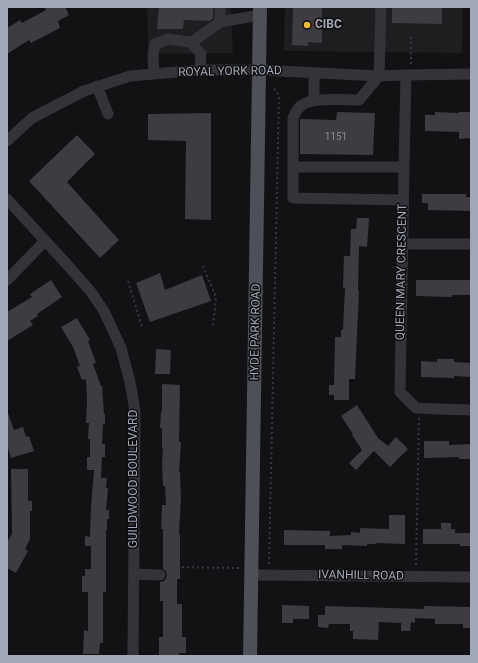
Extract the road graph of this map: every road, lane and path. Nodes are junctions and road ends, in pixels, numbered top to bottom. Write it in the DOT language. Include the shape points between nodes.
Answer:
graph roads {
  1 [pos="220,7"];
  2 [pos="381,7"];
  3 [pos="260,11"];
  4 [pos="220,22"];
  5 [pos="411,37"];
  6 [pos="191,43"];
  7 [pos="200,70"];
  8 [pos="260,70"];
  9 [pos="314,73"];
  10 [pos="154,74"];
  11 [pos="471,74"];
  12 [pos="408,75"];
  13 [pos="379,76"];
  14 [pos="97,86"];
  15 [pos="274,88"];
  16 [pos="314,100"];
  17 [pos="108,114"];
  18 [pos="7,141"];
  19 [pos="293,167"];
  20 [pos="404,167"];
  21 [pos="7,199"];
  22 [pos="403,200"];
  23 [pos="45,241"];
  24 [pos="402,244"];
  25 [pos="471,244"];
  26 [pos="203,266"];
  27 [pos="7,280"];
  28 [pos="128,280"];
  29 [pos="213,326"];
  30 [pos="142,327"];
  31 [pos="471,410"];
  32 [pos="419,416"];
  33 [pos="416,568"];
  34 [pos="161,571"];
  35 [pos="252,572"];
  36 [pos="134,574"];
  37 [pos="268,575"];
  38 [pos="471,577"];
  39 [pos="133,656"];
  40 [pos="250,656"];
  1 -- 4 [label="street"];
  2 -- 13 [label="street"];
  3 -- 4 [label="street"];
  3 -- 8 [label="main road, HYDE PARK ROAD"];
  4 -- 6 [label="street"];
  5 -- 12 [label="path"];
  6 -- 7 [label="street" via="201,54"];
  6 -- 10 [label="street" via="168,39 155,44"];
  7 -- 8 [label="street, ROYAL YORK ROAD"];
  7 -- 10 [label="street, ROYAL YORK ROAD"];
  8 -- 9 [label="street, ROYAL YORK ROAD"];
  8 -- 35 [label="main road, HYDE PARK ROAD"];
  9 -- 13 [label="street, ROYAL YORK ROAD"];
  9 -- 16 [label="street"];
  10 -- 14 [label="street, ROYAL YORK ROAD" via="130,76"];
  11 -- 12 [label="street, ROYAL YORK ROAD"];
  12 -- 13 [label="street, ROYAL YORK ROAD"];
  12 -- 20 [label="street, QUEEN MARY CRESCENT"];
  13 -- 16 [label="street" via="359,100"];
  14 -- 17 [label="street"];
  14 -- 18 [label="street, ROYAL YORK ROAD" via="32,118"];
  15 -- 37 [label="path" via="279,96"];
  16 -- 19 [label="street" via="302,105 293,118"];
  19 -- 20 [label="street"];
  19 -- 22 [label="street" via="293,198"];
  20 -- 22 [label="street, QUEEN MARY CRESCENT"];
  21 -- 23 [label="street, GUILDWOOD BOULEVARD"];
  22 -- 24 [label="street, QUEEN MARY CRESCENT"];
  23 -- 27 [label="street"];
  23 -- 36 [label="street, GUILDWOOD BOULEVARD" via="91,292 104,311 121,348 135,411"];
  24 -- 25 [label="street"];
  24 -- 31 [label="street, QUEEN MARY CRESCENT" via="400,392 416,408"];
  26 -- 29 [label="path" via="216,297"];
  28 -- 30 [label="path"];
  32 -- 33 [label="path"];
  34 -- 35 [label="path"];
  34 -- 36 [label="street"];
  35 -- 37 [label="street, IVANHILL ROAD"];
  35 -- 40 [label="main road, HYDE PARK ROAD"];
  36 -- 39 [label="street, GUILDWOOD BOULEVARD"];
  37 -- 38 [label="street, IVANHILL ROAD"];
}
